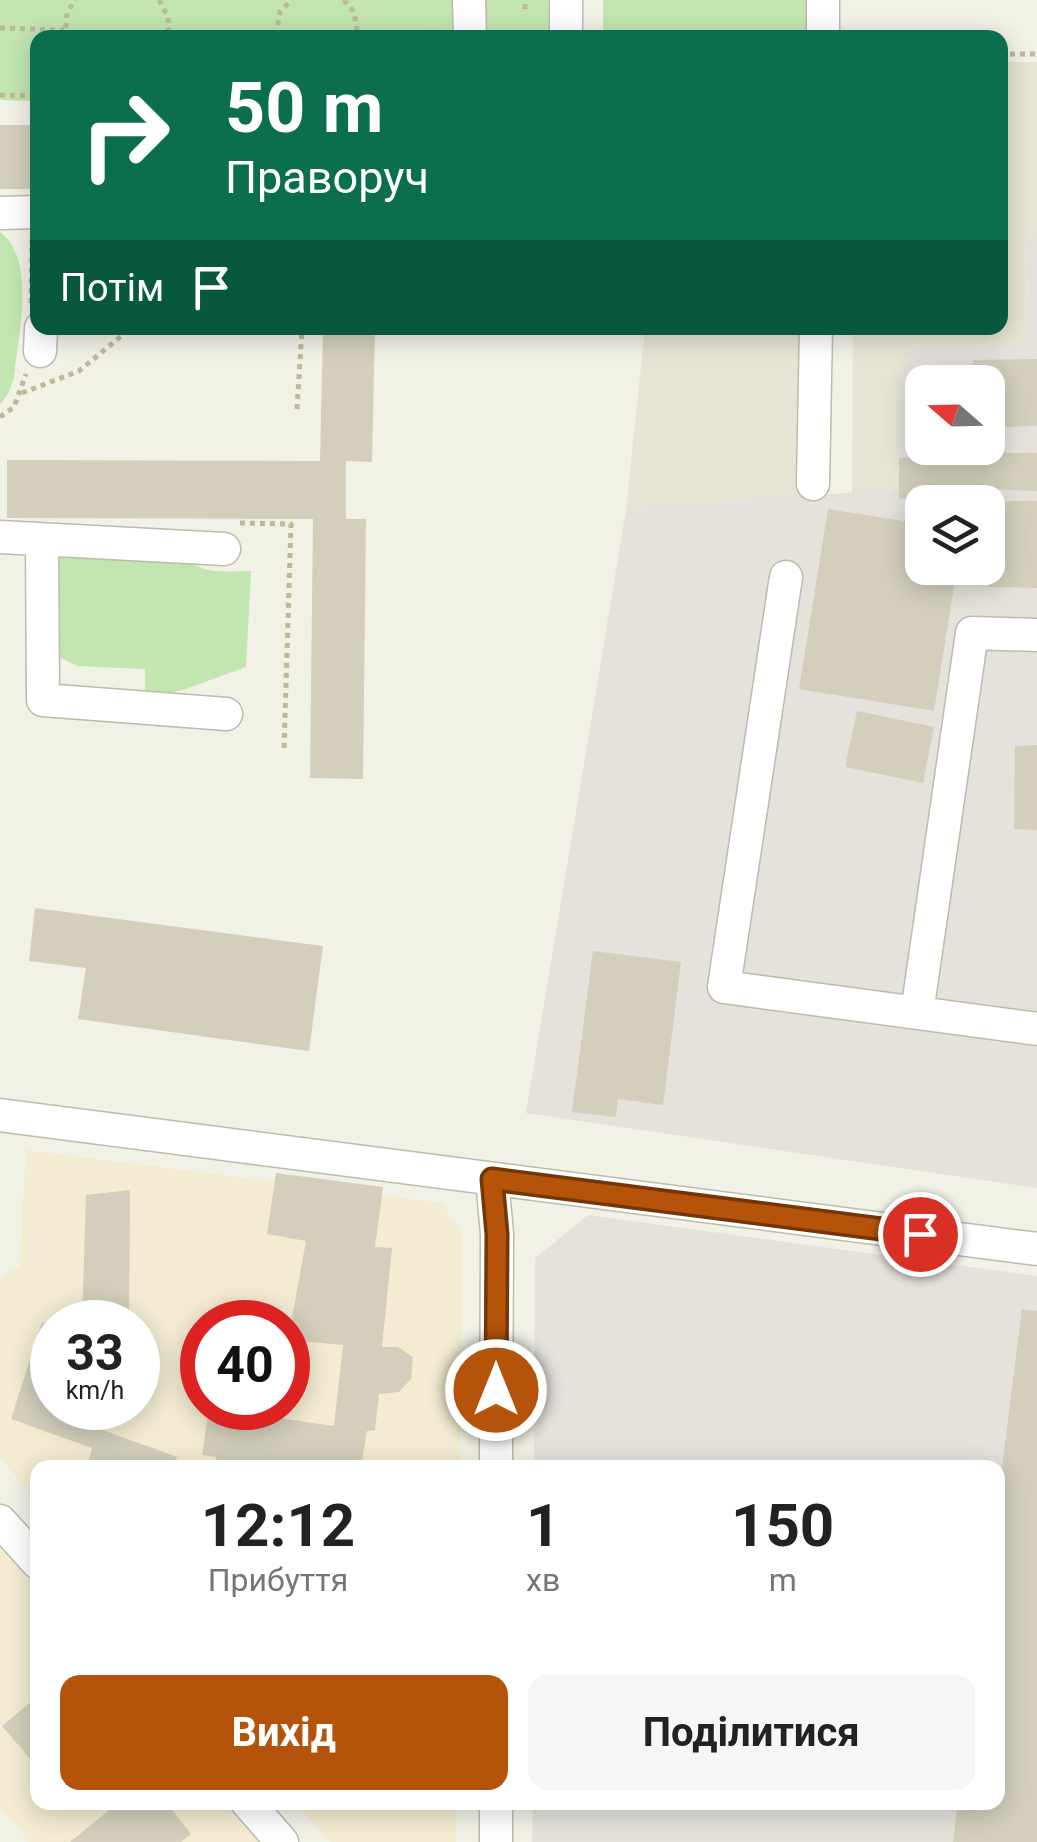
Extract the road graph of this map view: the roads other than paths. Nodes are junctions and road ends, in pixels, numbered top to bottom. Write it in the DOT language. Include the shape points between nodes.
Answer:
graph roads {
  1 [pos="566,0"];
  2 [pos="823,0"];
  3 [pos="566,30"];
  4 [pos="822,30"];
  5 [pos="30,212"];
  6 [pos="0,213"];
  7 [pos="816,335"];
  8 [pos="813,484"];
  9 [pos="0,537"];
  10 [pos="42,542"];
  11 [pos="224,548"];
  12 [pos="786,576"];
  13 [pos="1037,635"];
  14 [pos="226,714"];
  15 [pos="916,1013"];
  16 [pos="1037,1029"];
  17 [pos="0,1115"];
  18 [pos="492,1179"];
  19 [pos="1037,1249"];
  20 [pos="496,1460"];
  21 [pos="0,1520"];
  22 [pos="30,1555"];
  23 [pos="254,1810"];
  24 [pos="496,1810"];
  25 [pos="282,1842"];
  26 [pos="496,1842"];
  1 -- 3 [label="street"];
  2 -- 4 [label="street"];
  5 -- 6 [label="street"];
  7 -- 8 [label="street"];
  9 -- 10 [label="street"];
  10 -- 11 [label="street"];
  10 -- 14 [label="street" via="42,700"];
  12 -- 15 [label="street" via="724,987"];
  13 -- 15 [label="street" via="972,633"];
  15 -- 16 [label="street"];
  17 -- 18 [label="street"];
  18 -- 19 [label="street"];
  18 -- 20 [label="street"];
  21 -- 22 [label="street"];
  23 -- 25 [label="street"];
  24 -- 26 [label="street"];
}
